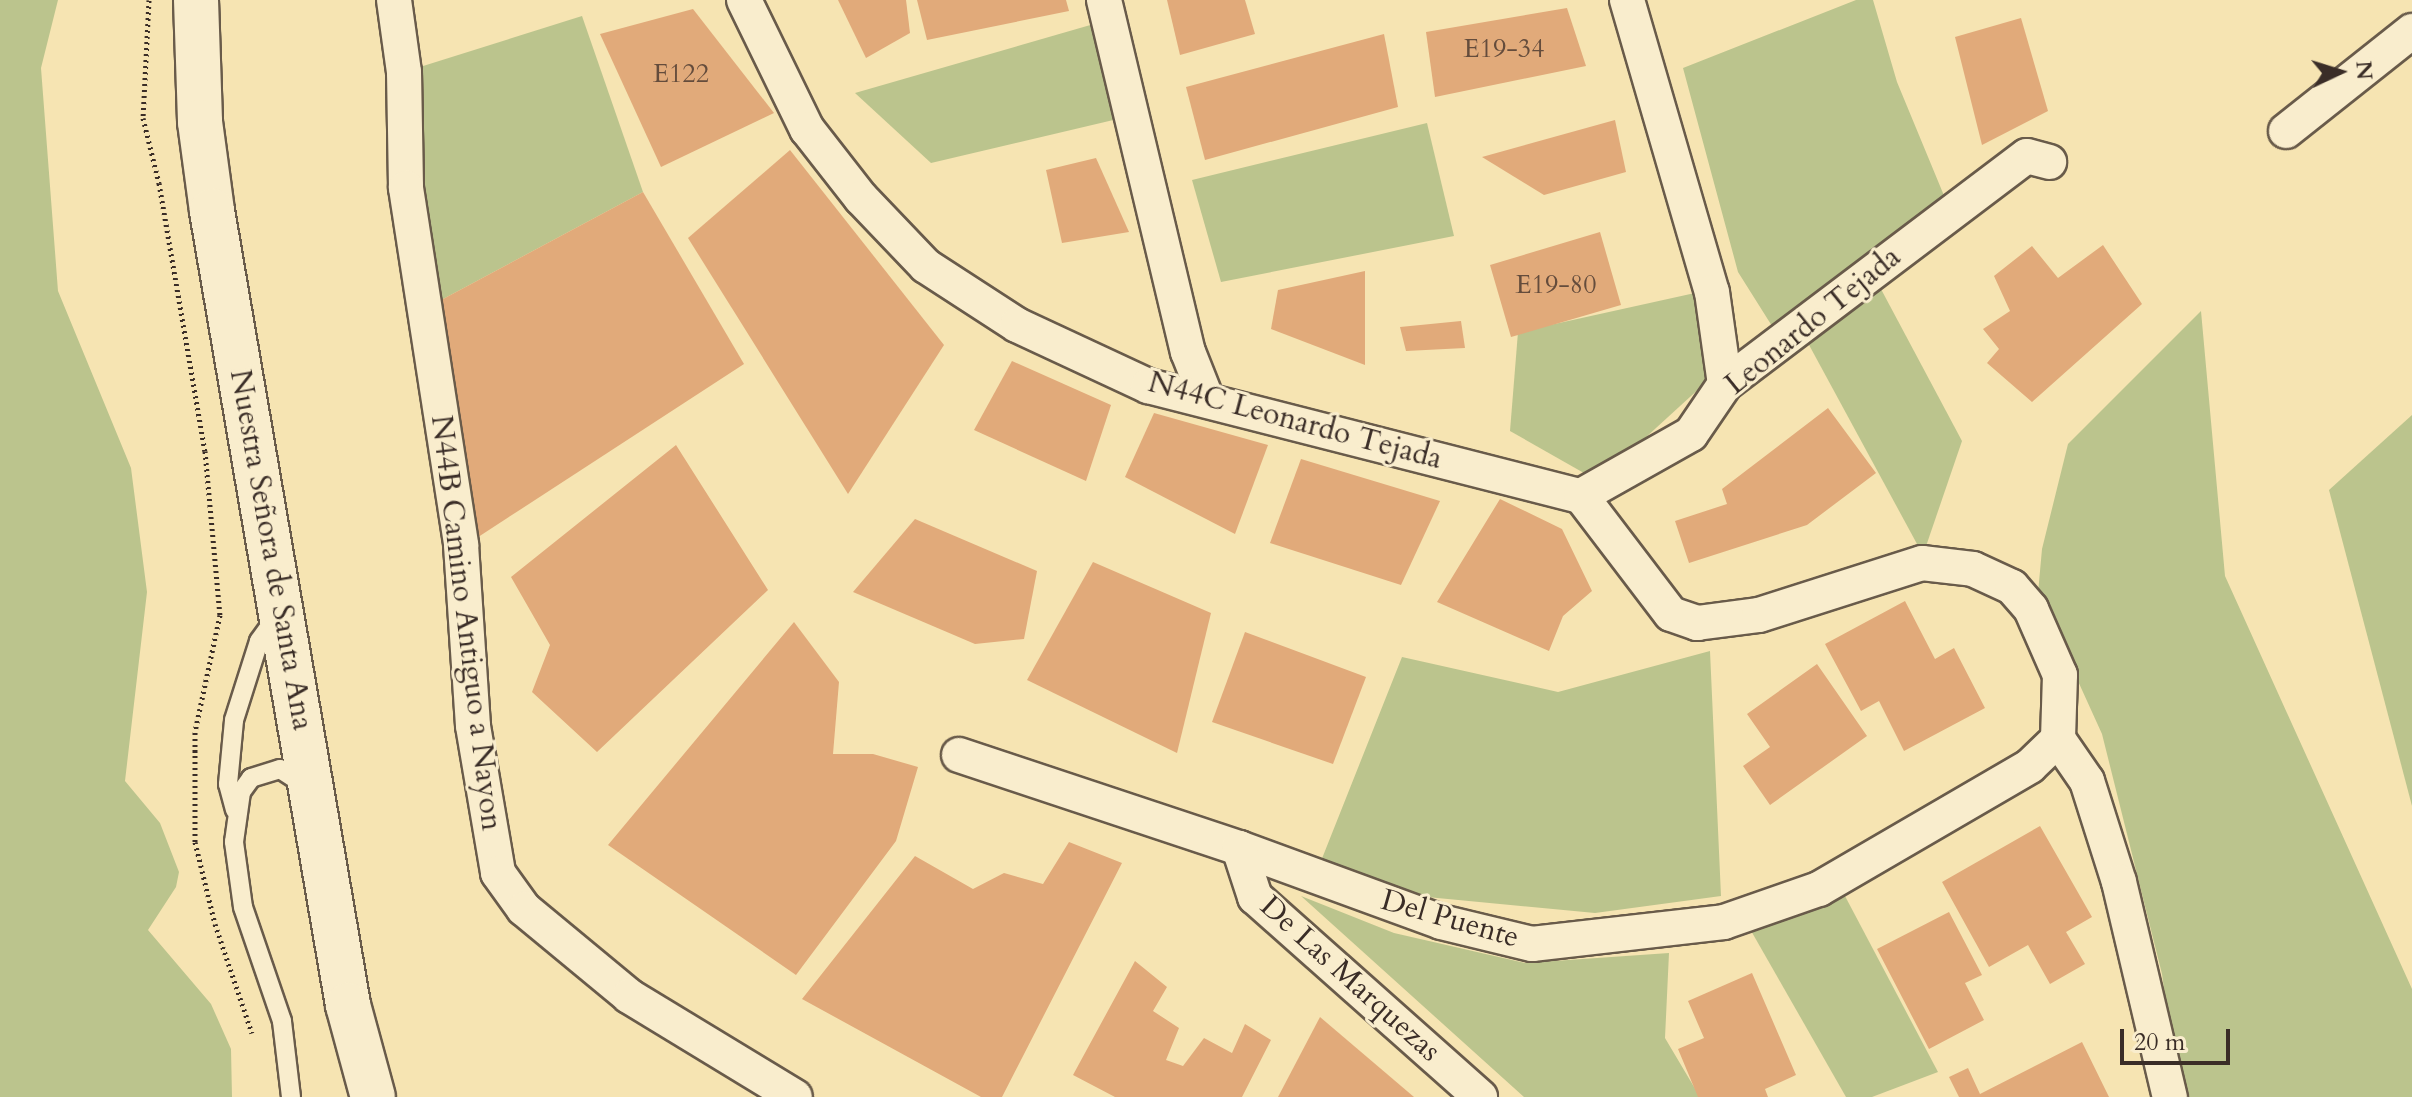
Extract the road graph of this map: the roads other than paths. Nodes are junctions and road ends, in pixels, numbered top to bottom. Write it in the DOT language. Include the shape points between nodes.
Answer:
graph roads {
  1 [pos="196,0"];
  2 [pos="394,0"];
  3 [pos="744,0"];
  4 [pos="1104,0"];
  5 [pos="1627,0"];
  6 [pos="2412,31"];
  7 [pos="2286,131"];
  8 [pos="2049,162"];
  9 [pos="1725,384"];
  10 [pos="1207,400"];
  11 [pos="1581,496"];
  12 [pos="282,609"];
  13 [pos="2058,739"];
  14 [pos="959,755"];
  15 [pos="312,789"];
  16 [pos="236,814"];
  17 [pos="1239,848"];
  18 [pos="291,1097"];
  19 [pos="373,1097"];
  20 [pos="795,1097"];
  21 [pos="1480,1097"];
  22 [pos="2170,1097"];
  1 -- 12 [label="street, Nuestra Señora de Santa Ana" via="196,68 208,181"];
  2 -- 20 [label="street, N44B Camino Antiguo a Nayon" via="404,72 406,188 461,545 473,726 498,873 524,909 629,996"];
  3 -- 10 [label="street, N44C Leonardo Tejada" via="807,129 861,198 926,266 1017,325 1148,386"];
  4 -- 10 [label="street" via="1188,352"];
  5 -- 9 [label="street" via="1712,292"];
  6 -- 7 [label="street"];
  8 -- 9 [label="street, Leonardo Tejada" via="2027,156"];
  9 -- 11 [label="street, Leonardo Tejada" via="1691,434"];
  10 -- 11 [label="street, N44C Leonardo Tejada"];
  11 -- 13 [label="street" via="1671,614 1697,623 1759,615 1922,563 1973,569 2012,587 2031,609 2060,675"];
  12 -- 15 [label="street, Nuestra Señora de Santa Ana"];
  12 -- 16 [label="lane" via="259,641 234,720 228,784"];
  13 -- 17 [label="street, Del Puente" via="2030,766 1819,889 1724,922 1621,937 1532,944 1441,922"];
  13 -- 22 [label="street" via="2087,781 2119,882"];
  14 -- 17 [label="street, Del Puente"];
  15 -- 16 [label="lane" via="280,769 267,770 251,778 241,792"];
  15 -- 19 [label="street, Nuestra Señora de Santa Ana" via="348,1005"];
  16 -- 18 [label="lane" via="236,871 282,1021"];
  17 -- 21 [label="street, De Las Marquezas" via="1255,897"];
}
